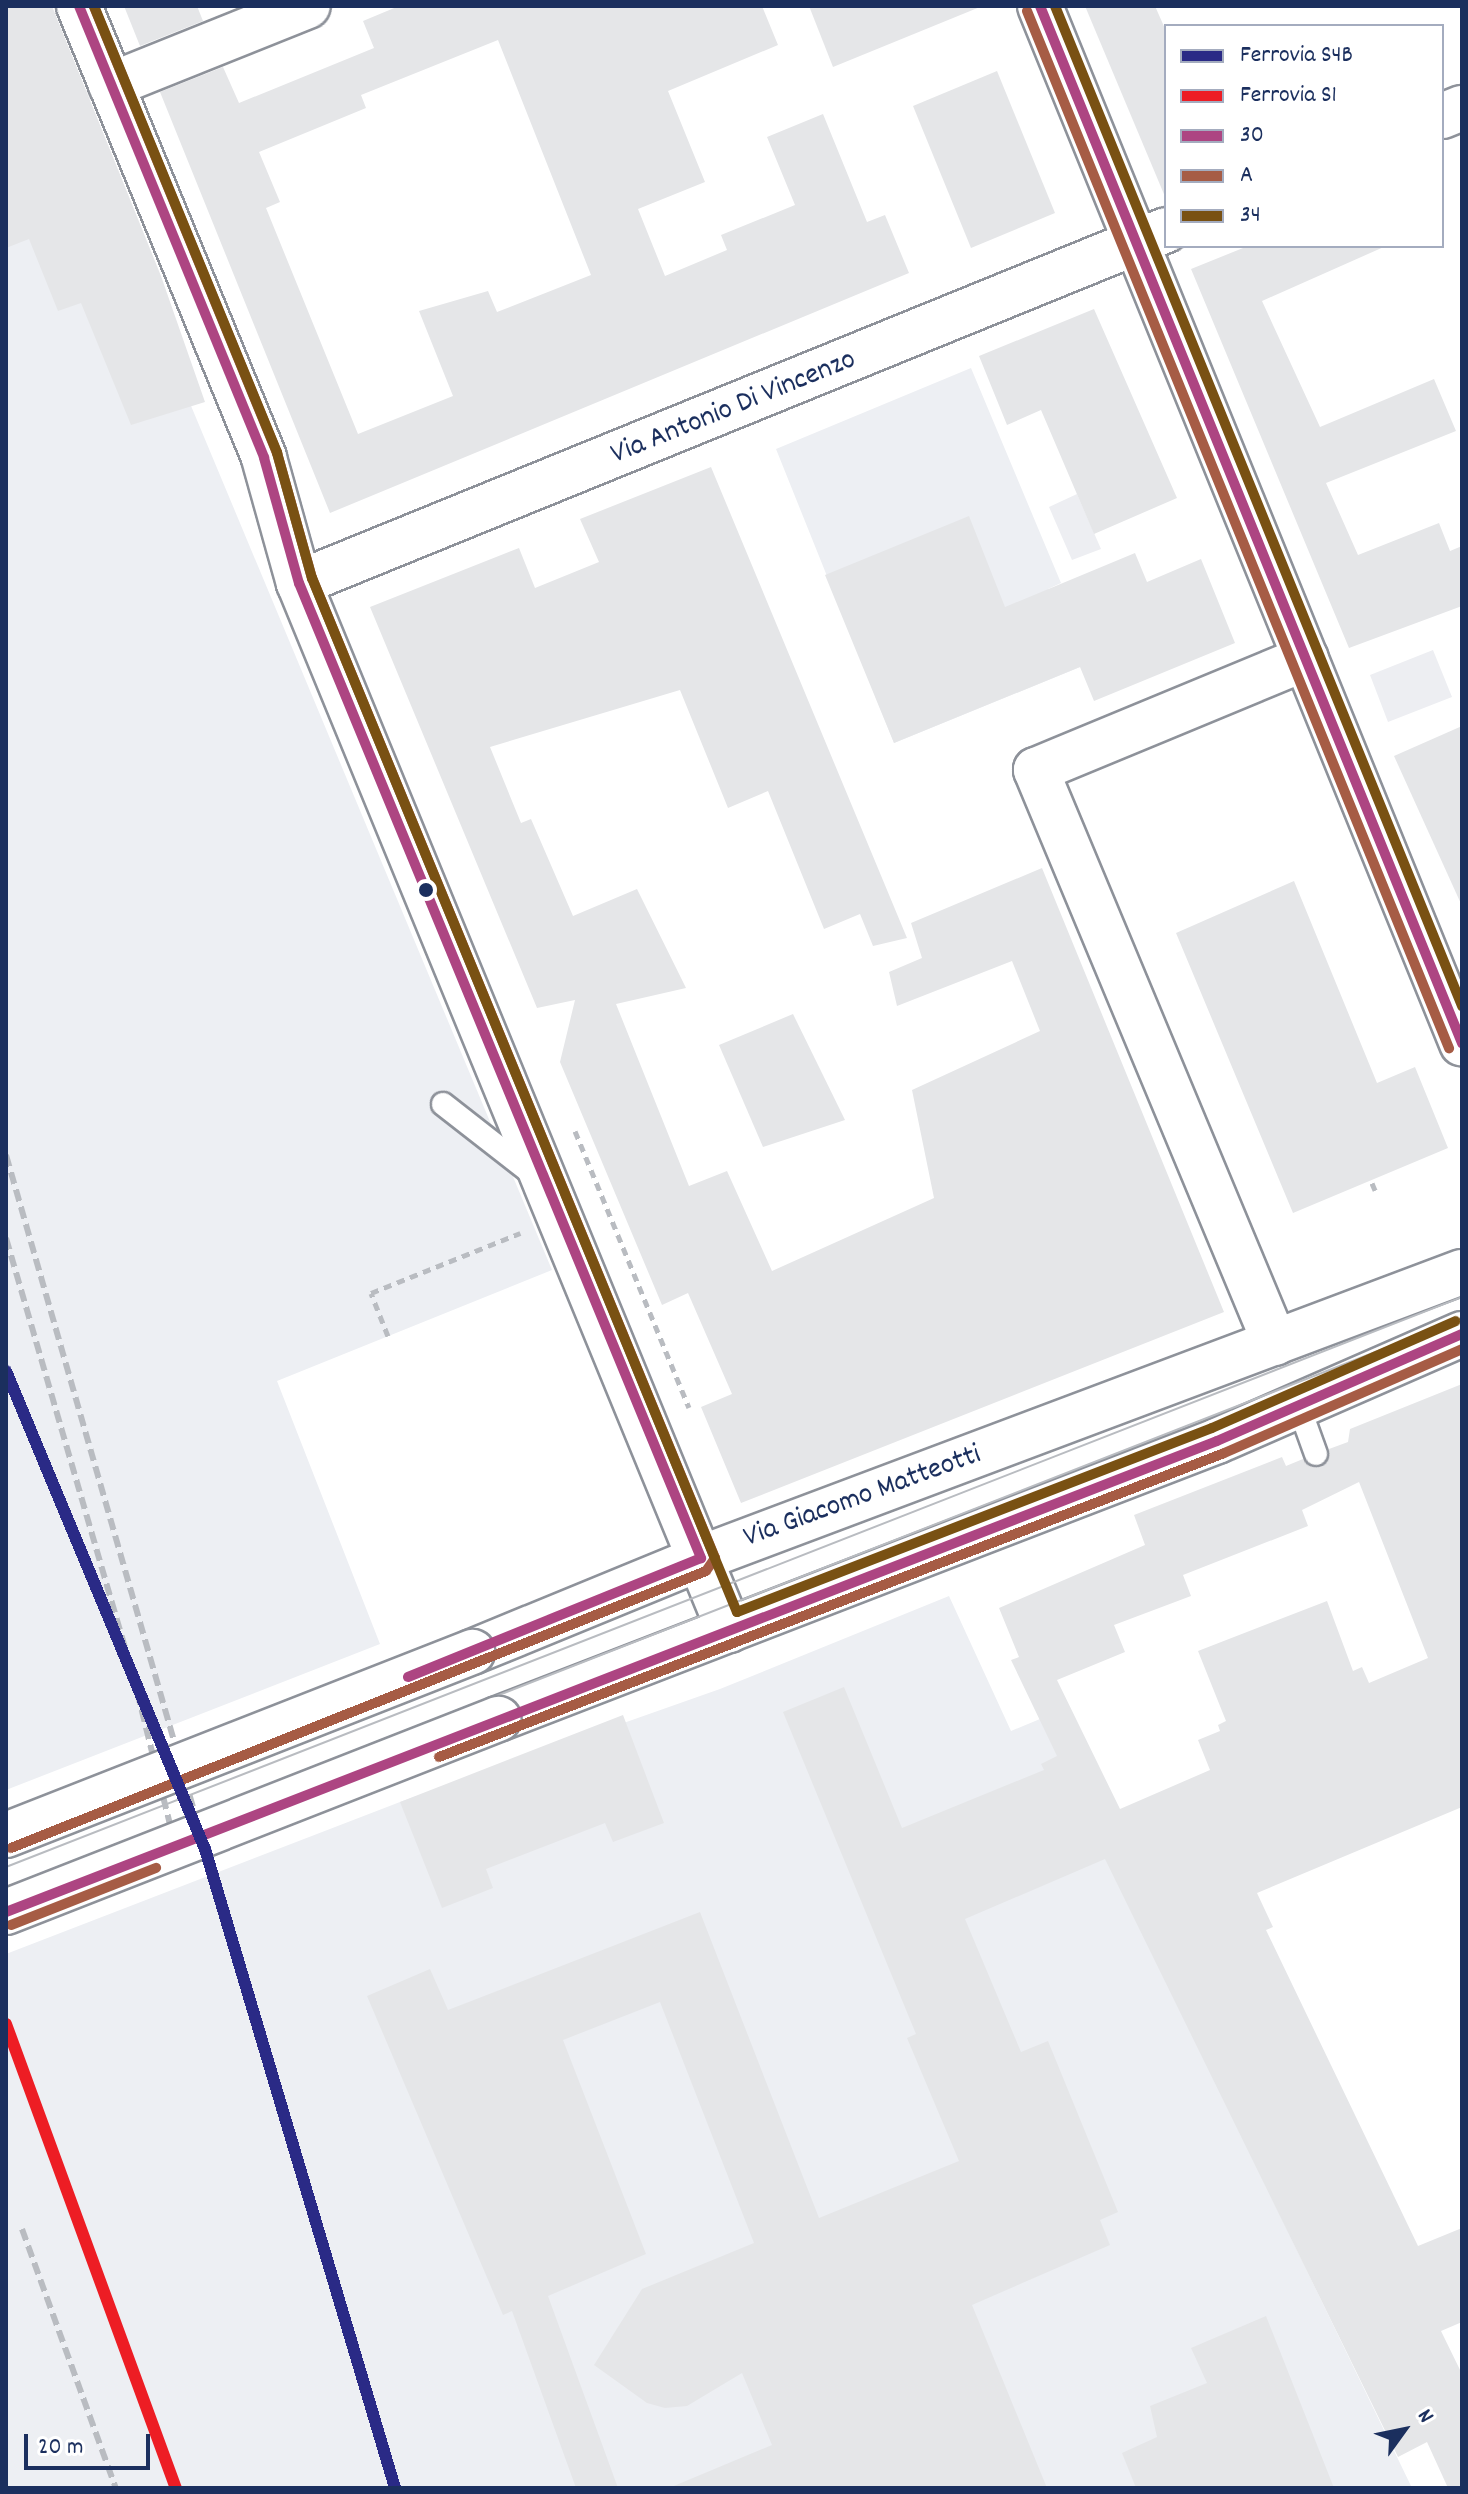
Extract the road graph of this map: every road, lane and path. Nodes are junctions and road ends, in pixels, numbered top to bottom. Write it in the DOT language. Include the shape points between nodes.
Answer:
graph roads {
  1 [pos="79,6"];
  2 [pos="308,6"];
  3 [pos="1040,6"];
  4 [pos="111,85"];
  5 [pos="1151,236"];
  6 [pos="299,583"];
  7 [pos="1306,658"];
  8 [pos="1450,970"];
  9 [pos="1462,1043"];
  10 [pos="443,1104"];
  11 [pos="1372,1183"];
  12 [pos="548,1185"];
  13 [pos="1375,1190"];
  14 [pos="535,1227"];
  15 [pos="1462,1272"];
  16 [pos="1462,1334"];
  17 [pos="388,1336"];
  18 [pos="1275,1343"];
  19 [pos="1298,1404"];
  20 [pos="1316,1454"];
  21 [pos="701,1558"];
  22 [pos="729,1630"];
  23 [pos="6,1835"];
  24 [pos="6,1912"];
  1 -- 4 [label="street"];
  2 -- 4 [label="street"];
  3 -- 5 [label="street"];
  4 -- 6 [label="street" via="264,458"];
  5 -- 6 [label="street, Via Antonio Di Vincenzo"];
  5 -- 7 [label="street"];
  6 -- 12 [label="street"];
  7 -- 8 [label="street"];
  7 -- 18 [label="street" via="1036,770"];
  8 -- 9 [label="street"];
  10 -- 12 [label="lane"];
  11 -- 13 [label="path"];
  12 -- 21 [label="street"];
  14 -- 17 [label="path" via="371,1293"];
  15 -- 18 [label="street, Via Giacomo Matteotti"];
  16 -- 19 [label="street"];
  18 -- 21 [label="street, Via Giacomo Matteotti"];
  19 -- 20 [label="lane"];
  19 -- 22 [label="street"];
  21 -- 22 [label="street"];
  21 -- 23 [label="street, Via Giacomo Matteotti, bridge"];
  22 -- 24 [label="street, bridge"];
}
